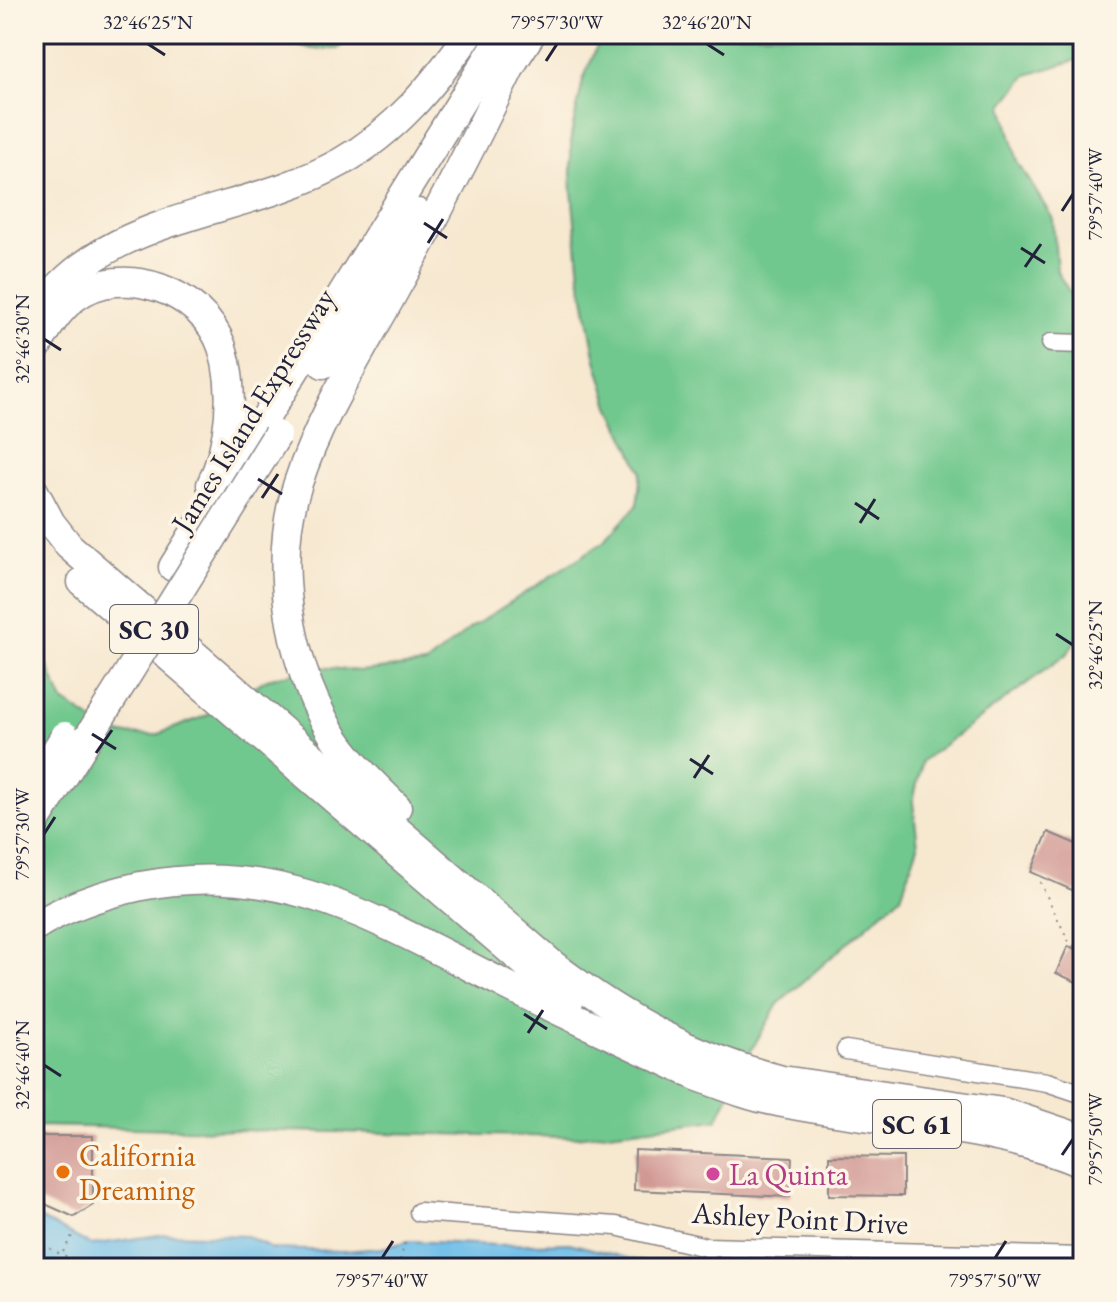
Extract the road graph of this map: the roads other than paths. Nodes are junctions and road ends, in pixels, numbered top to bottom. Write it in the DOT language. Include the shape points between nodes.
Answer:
graph roads {
  1 [pos="469,34"];
  2 [pos="503,34"];
  3 [pos="531,34"];
  4 [pos="513,62"];
  5 [pos="34,318"];
  6 [pos="1051,343"];
  7 [pos="1083,344"];
  8 [pos="34,352"];
  9 [pos="34,491"];
  10 [pos="34,528"];
  11 [pos="173,567"];
  12 [pos="34,786"];
  13 [pos="34,824"];
  14 [pos="34,927"];
  15 [pos="552,964"];
  16 [pos="846,1050"];
  17 [pos="655,1056"];
  18 [pos="753,1084"];
  19 [pos="1083,1094"];
  20 [pos="1083,1139"];
  21 [pos="1083,1164"];
  22 [pos="419,1212"];
  23 [pos="1083,1257"];
  1 -- 5 [label="highway" via="427,91 371,144 286,185 106,248 70,273"];
  2 -- 11 [label="highway, James Island Expressway / SC 30"];
  3 -- 4 [label="highway, James Island Expressway / SC 30"];
  4 -- 13 [label="highway, James Island Expressway / SC 30, bridge"];
  4 -- 15 [label="highway" via="317,435 297,484 287,532 288,588 295,646 329,730 379,789"];
  6 -- 7 [label="street"];
  8 -- 11 [label="highway" via="48,326 75,297 105,285 167,290 185,298 212,328 227,377 224,447"];
  9 -- 15 [label="highway" via="69,546"];
  10 -- 17 [label="highway" via="64,567 545,984"];
  11 -- 12 [label="highway, James Island Expressway / SC 30, bridge"];
  14 -- 17 [label="highway" via="94,899 163,882 267,882 350,907"];
  15 -- 18 [label="highway, SC 61" via="605,1005"];
  16 -- 19 [label="street" via="1047,1082"];
  17 -- 18 [label="highway, SC 61"];
  18 -- 20 [label="highway, SC 61" via="782,1080 1003,1112"];
  18 -- 21 [label="highway, SC 61" via="1028,1145"];
  22 -- 23 [label="street, Ashley Point Drive" via="616,1226 706,1247"];
}
